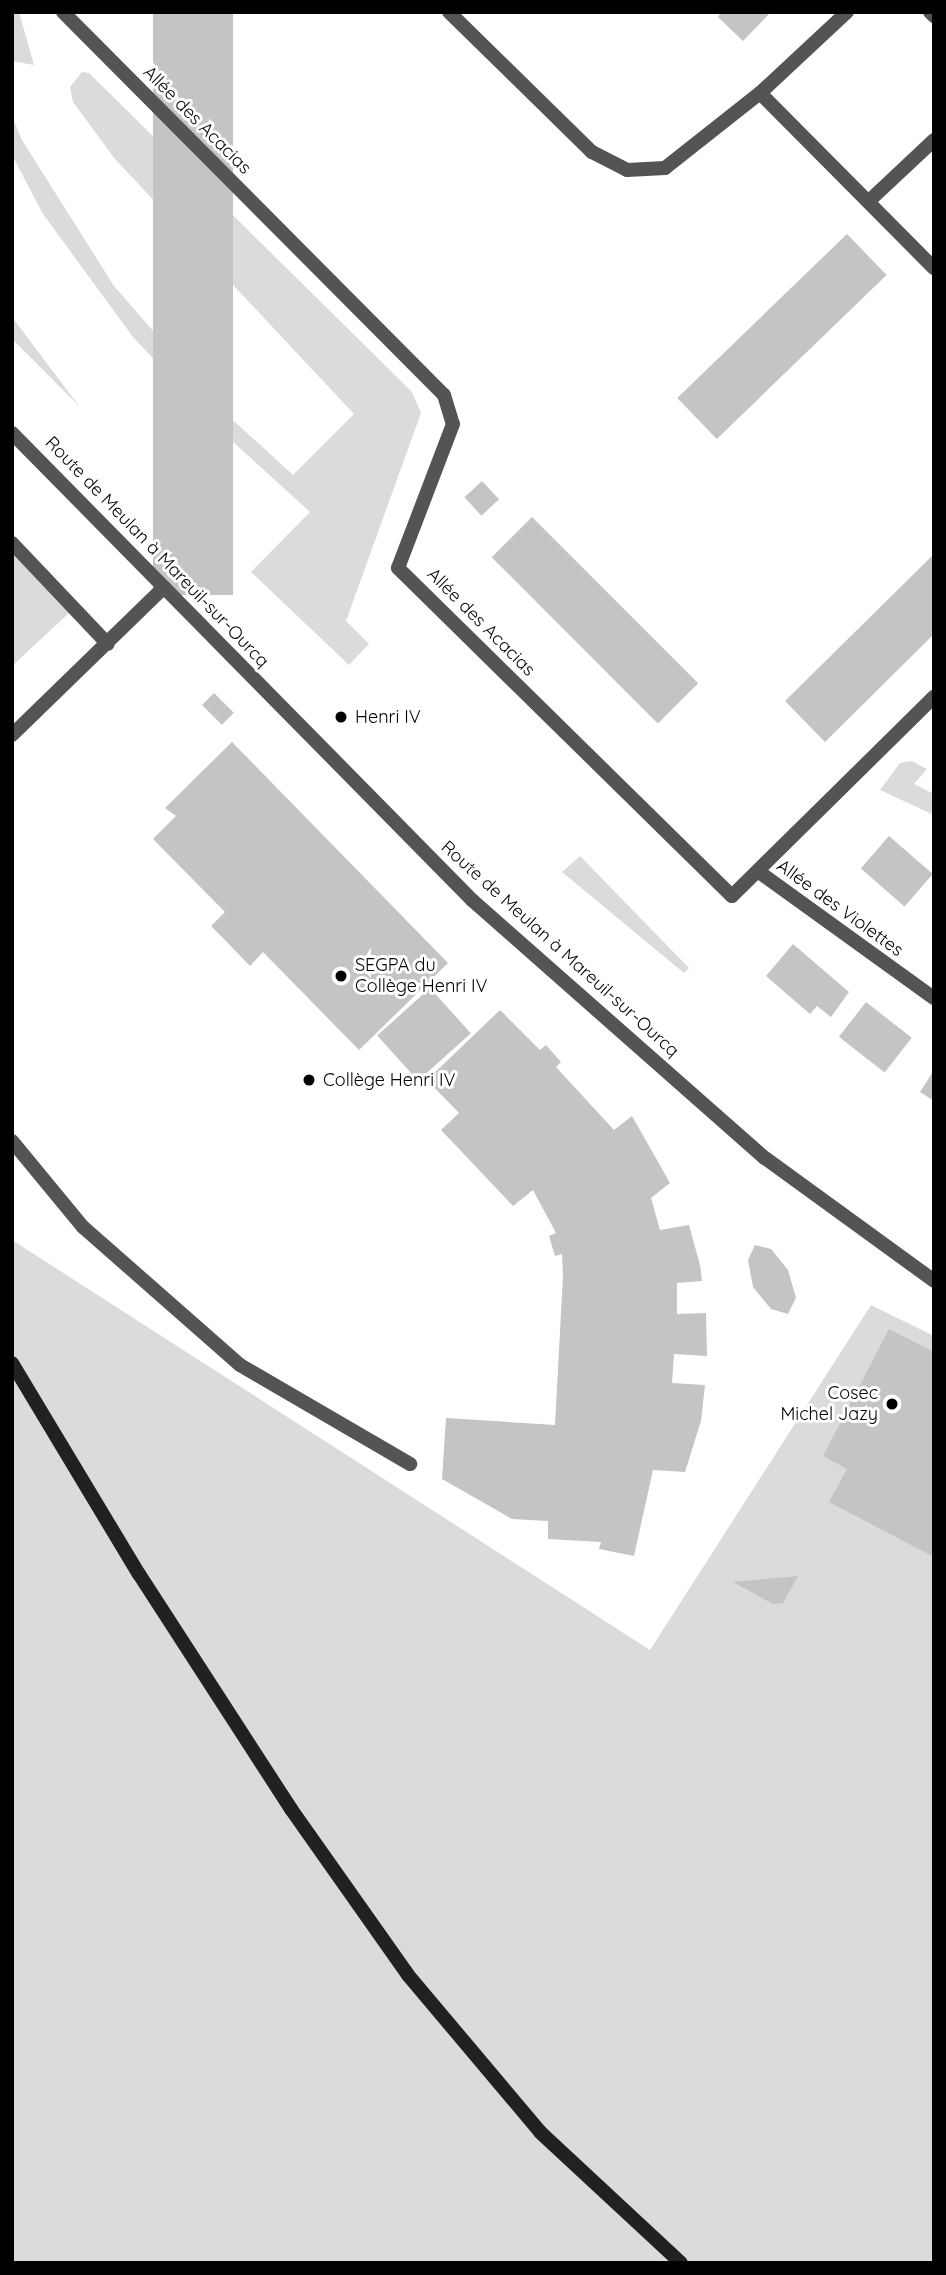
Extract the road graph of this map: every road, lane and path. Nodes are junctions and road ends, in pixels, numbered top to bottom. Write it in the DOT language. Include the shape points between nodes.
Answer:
graph roads {
  1 [pos="63,12"];
  2 [pos="449,12"];
  3 [pos="847,12"];
  4 [pos="760,93"];
  5 [pos="934,139"];
  6 [pos="869,201"];
  7 [pos="934,268"];
  8 [pos="12,433"];
  9 [pos="12,543"];
  10 [pos="164,587"];
  11 [pos="108,644"];
  12 [pos="934,697"];
  13 [pos="12,735"];
  14 [pos="759,872"];
  15 [pos="934,998"];
  16 [pos="12,1141"];
  17 [pos="934,1281"];
  18 [pos="12,1363"];
  19 [pos="410,1464"];
  20 [pos="681,2263"];
  1 -- 14 [label="street, Allée des Acacias" via="444,395 453,424 398,568 733,896"];
  2 -- 4 [label="street" via="592,152 627,170 665,168"];
  3 -- 4 [label="street"];
  4 -- 6 [label="street"];
  5 -- 6 [label="street"];
  6 -- 7 [label="street"];
  8 -- 10 [label="street, Route de Meulan à Mareuil-sur-Ourcq"];
  9 -- 11 [label="street"];
  10 -- 11 [label="street"];
  10 -- 17 [label="street, Route de Meulan à Mareuil-sur-Ourcq" via="472,900 765,1158"];
  11 -- 13 [label="street"];
  12 -- 14 [label="street, Allée des Acacias"];
  14 -- 15 [label="street, Allée des Violettes"];
  16 -- 19 [label="street" via="83,1227 240,1365"];
  18 -- 20 [label="main road" via="139,1574 284,1798 408,1975 540,2132"];
}
